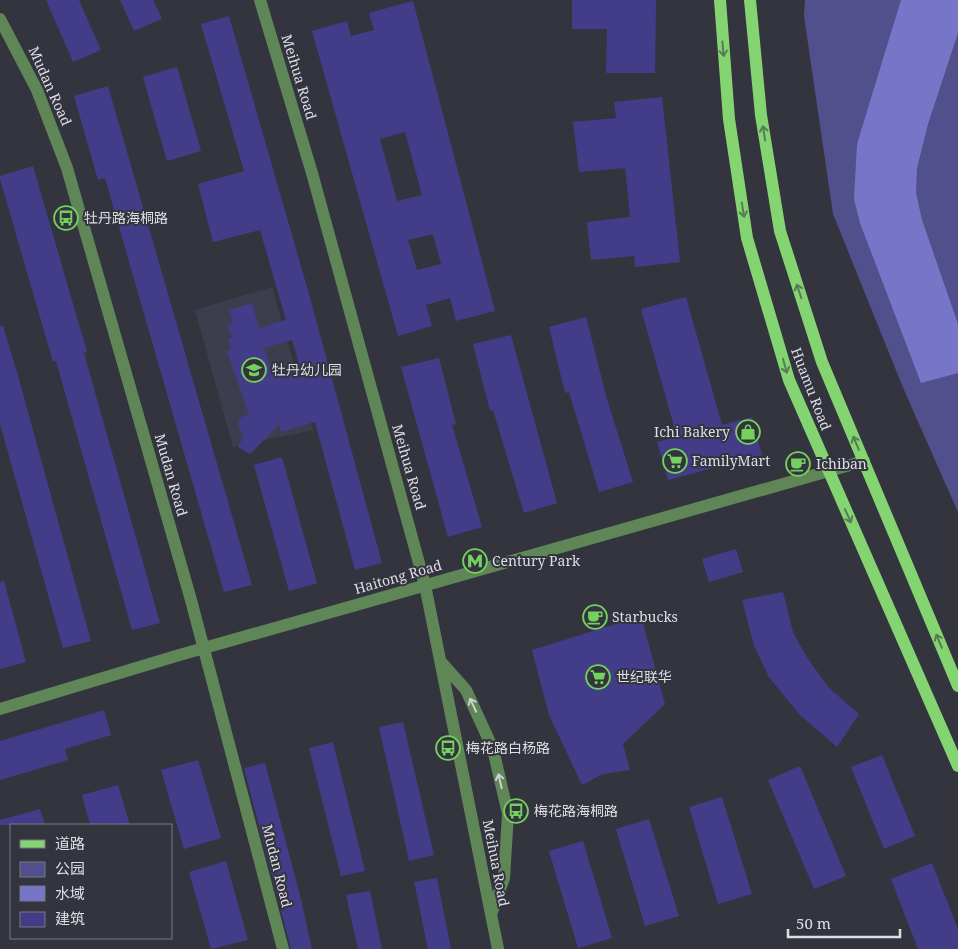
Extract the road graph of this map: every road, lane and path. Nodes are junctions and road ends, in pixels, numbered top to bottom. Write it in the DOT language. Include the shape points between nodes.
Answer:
graph roads {
  1 [pos="260,0"];
  2 [pos="720,0"];
  3 [pos="750,0"];
  4 [pos="0,19"];
  5 [pos="864,461"];
  6 [pos="828,471"];
  7 [pos="425,585"];
  8 [pos="204,648"];
  9 [pos="442,663"];
  10 [pos="958,686"];
  11 [pos="0,709"];
  12 [pos="958,766"];
  13 [pos="491,914"];
  14 [pos="283,949"];
  15 [pos="498,949"];
  1 -- 7 [label="street, Meihua Road" via="312,173"];
  2 -- 6 [label="main road, Huamu Road, one-way" via="729,119 747,238 789,380"];
  5 -- 3 [label="main road, Huamu Road, one-way" via="822,362 780,231 761,115"];
  4 -- 8 [label="street, Mudan Road" via="38,90 67,168"];
  5 -- 6 [label="street, Haitong Road"];
  10 -- 5 [label="main road, Huamu Road, one-way"];
  6 -- 7 [label="street, Haitong Road"];
  6 -- 12 [label="main road, Huamu Road, one-way"];
  7 -- 8 [label="street, Haitong Road"];
  7 -- 9 [label="street, Meihua Road"];
  8 -- 11 [label="street, Haitong Road"];
  8 -- 14 [label="street, Mudan Road"];
  9 -- 13 [label="street, Meihua Road"];
  13 -- 9 [label="street, one-way" via="504,878 508,814 493,749 466,690"];
  13 -- 15 [label="street, Meihua Road"];
}
